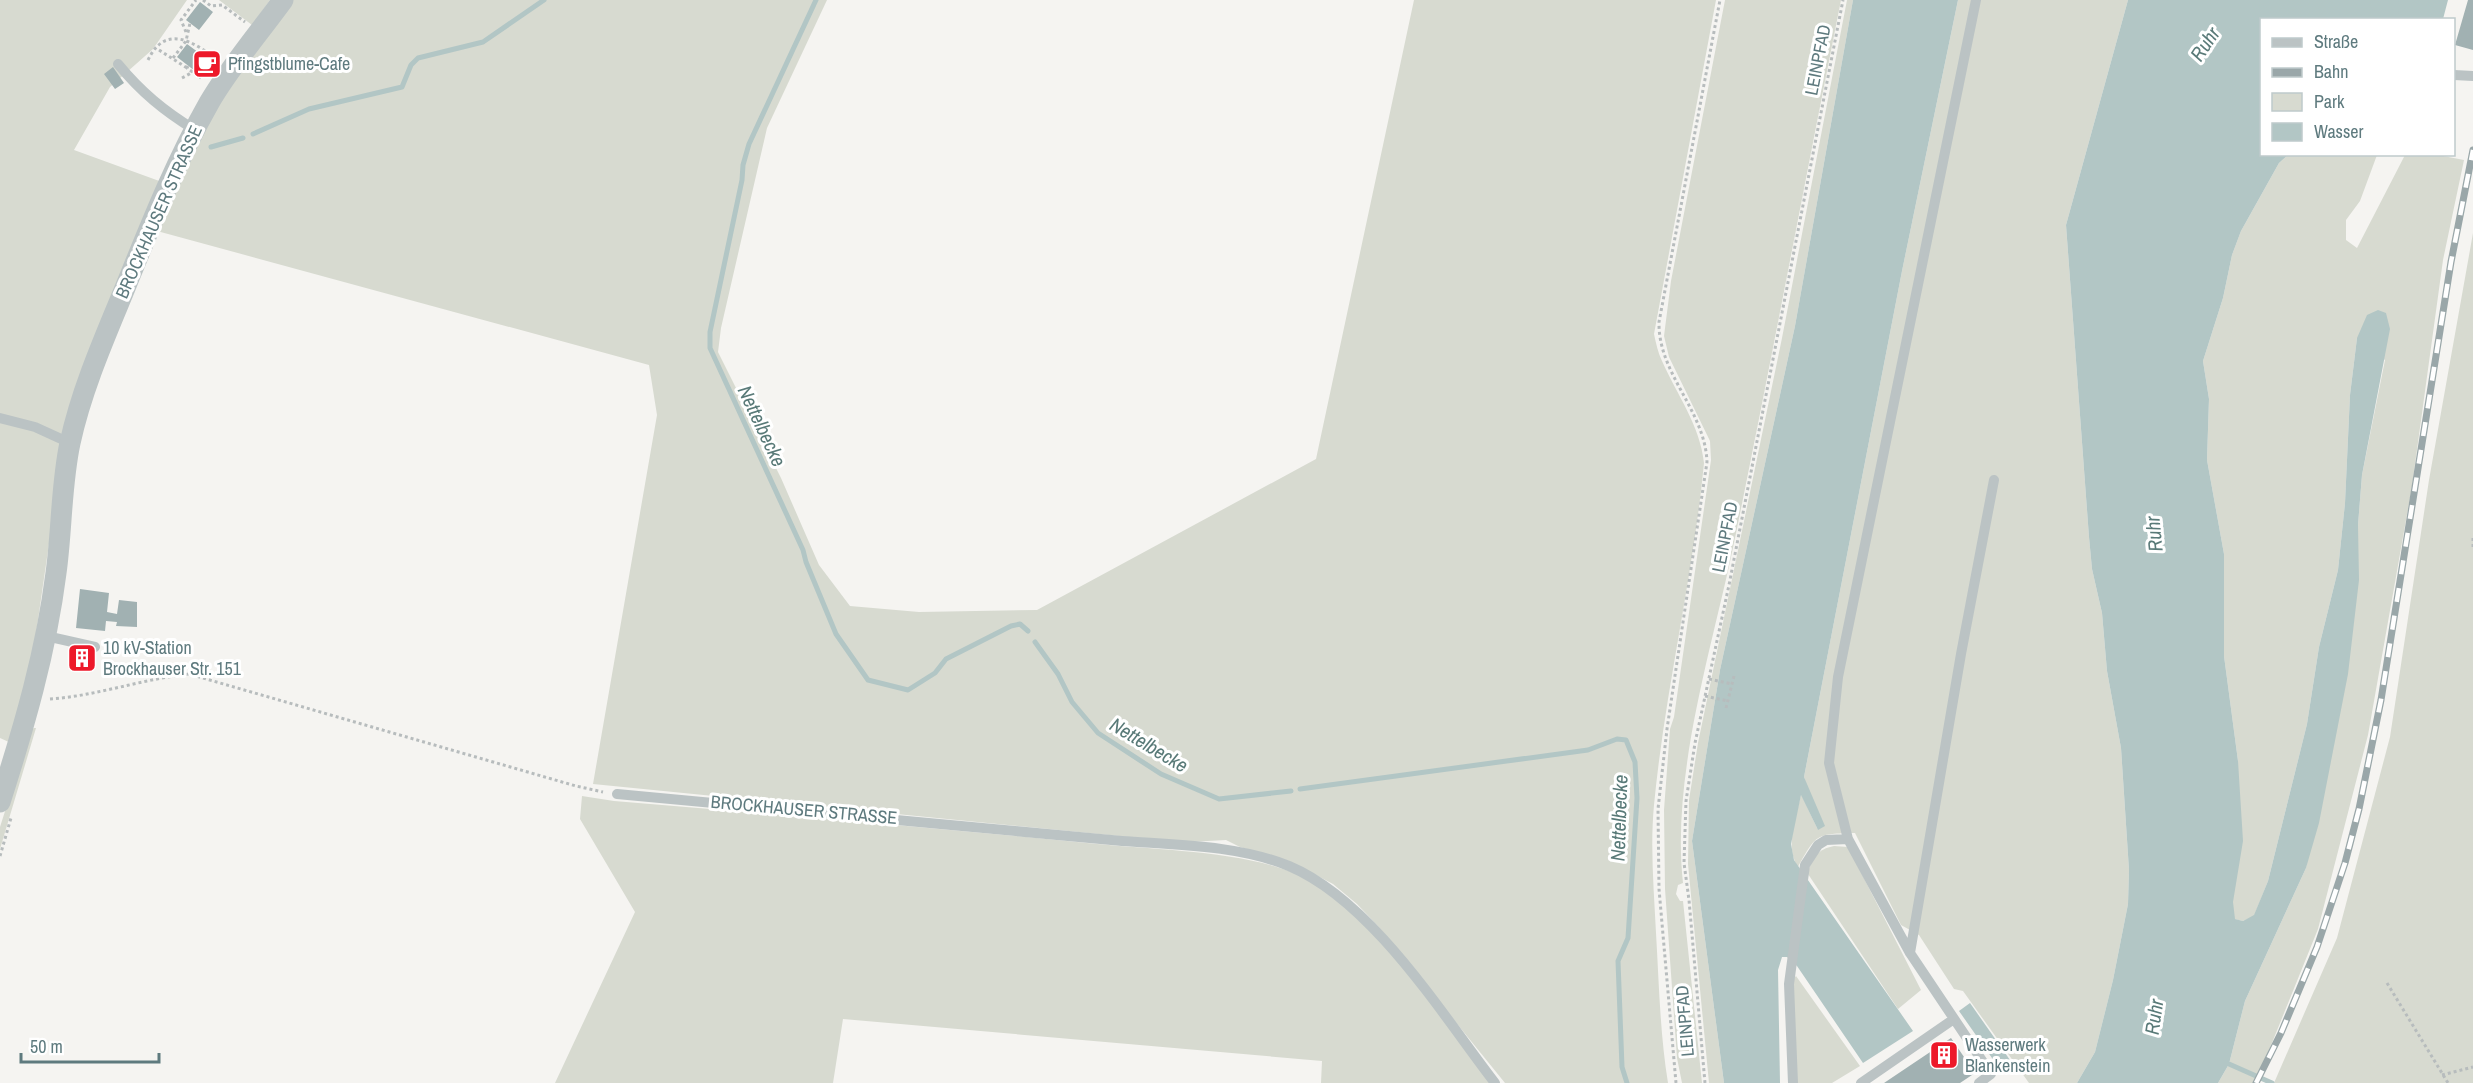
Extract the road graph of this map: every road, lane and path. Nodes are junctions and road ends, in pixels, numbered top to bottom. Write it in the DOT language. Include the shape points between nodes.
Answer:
graph roads {
  1 [pos="196,0"];
  2 [pos="203,0"];
  3 [pos="283,0"];
  4 [pos="1720,0"];
  5 [pos="1843,0"];
  6 [pos="1976,0"];
  7 [pos="190,23"];
  8 [pos="260,32"];
  9 [pos="186,34"];
  10 [pos="186,41"];
  11 [pos="159,50"];
  12 [pos="173,58"];
  13 [pos="148,60"];
  14 [pos="118,64"];
  15 [pos="187,68"];
  16 [pos="232,70"];
  17 [pos="193,72"];
  18 [pos="182,78"];
  19 [pos="195,130"];
  20 [pos="0,418"];
  21 [pos="70,442"];
  22 [pos="1994,480"];
  23 [pos="2473,538"];
  24 [pos="2473,549"];
  25 [pos="46,636"];
  26 [pos="95,647"];
  27 [pos="1734,676"];
  28 [pos="1708,679"];
  29 [pos="1732,684"];
  30 [pos="1705,696"];
  31 [pos="39,700"];
  32 [pos="1728,701"];
  33 [pos="1726,708"];
  34 [pos="8,747"];
  35 [pos="617,794"];
  36 [pos="0,802"];
  37 [pos="1848,839"];
  38 [pos="1910,953"];
  39 [pos="2387,984"];
  40 [pos="1954,1019"];
  41 [pos="2473,1067"];
  42 [pos="2442,1074"];
  43 [pos="1863,1081"];
  44 [pos="1494,1083"];
  45 [pos="1677,1083"];
  46 [pos="1705,1083"];
  47 [pos="1793,1083"];
  48 [pos="1979,1083"];
  49 [pos="2445,1083"];
  1 -- 9 [label="path" via="181,20"];
  2 -- 8 [label="path" via="211,6 222,5"];
  3 -- 8 [label="street, BROCKHAUSER STRASSE"];
  4 -- 45 [label="path" via="1659,322 1660,346 1702,432 1707,462 1658,809 1659,889"];
  5 -- 28 [label="path, LEINPFAD"];
  6 -- 37 [label="lane" via="1838,677 1829,763"];
  7 -- 9 [label="path"];
  8 -- 16 [label="street, BROCKHAUSER STRASSE"];
  9 -- 10 [label="path"];
  10 -- 12 [label="path"];
  10 -- 13 [label="path" via="163,42 153,49"];
  10 -- 16 [label="path" via="194,42"];
  11 -- 12 [label="path"];
  12 -- 15 [label="path"];
  14 -- 19 [label="lane" via="150,100"];
  16 -- 19 [label="street, BROCKHAUSER STRASSE"];
  17 -- 18 [label="path"];
  19 -- 21 [label="street, BROCKHAUSER STRASSE" via="138,256"];
  20 -- 21 [label="lane"];
  21 -- 25 [label="street, BROCKHAUSER STRASSE"];
  22 -- 38 [label="lane" via="1960,654"];
  23 -- 24 [label="path"];
  25 -- 26 [label="lane"];
  25 -- 31 [label="street, BROCKHAUSER STRASSE"];
  27 -- 29 [label="path"];
  28 -- 29 [label="path"];
  28 -- 30 [label="path, LEINPFAD"];
  29 -- 32 [label="path"];
  30 -- 32 [label="path"];
  30 -- 46 [label="path, LEINPFAD" via="1686,801 1684,863"];
  31 -- 34 [label="street, BROCKHAUSER STRASSE"];
  31 -- 35 [label="path" via="189,674 576,786"];
  32 -- 33 [label="path"];
  34 -- 36 [label="street, BROCKHAUSER STRASSE"];
  35 -- 44 [label="lane, BROCKHAUSER STRASSE" via="1204,847 1288,866 1332,890 1373,928"];
  37 -- 38 [label="lane"];
  37 -- 47 [label="lane" via="1826,840 1805,865 1790,975"];
  38 -- 40 [label="lane"];
  39 -- 42 [label="path"];
  40 -- 43 [label="lane"];
  40 -- 48 [label="lane" via="1991,1074"];
  41 -- 42 [label="path"];
  42 -- 49 [label="path"];
}
